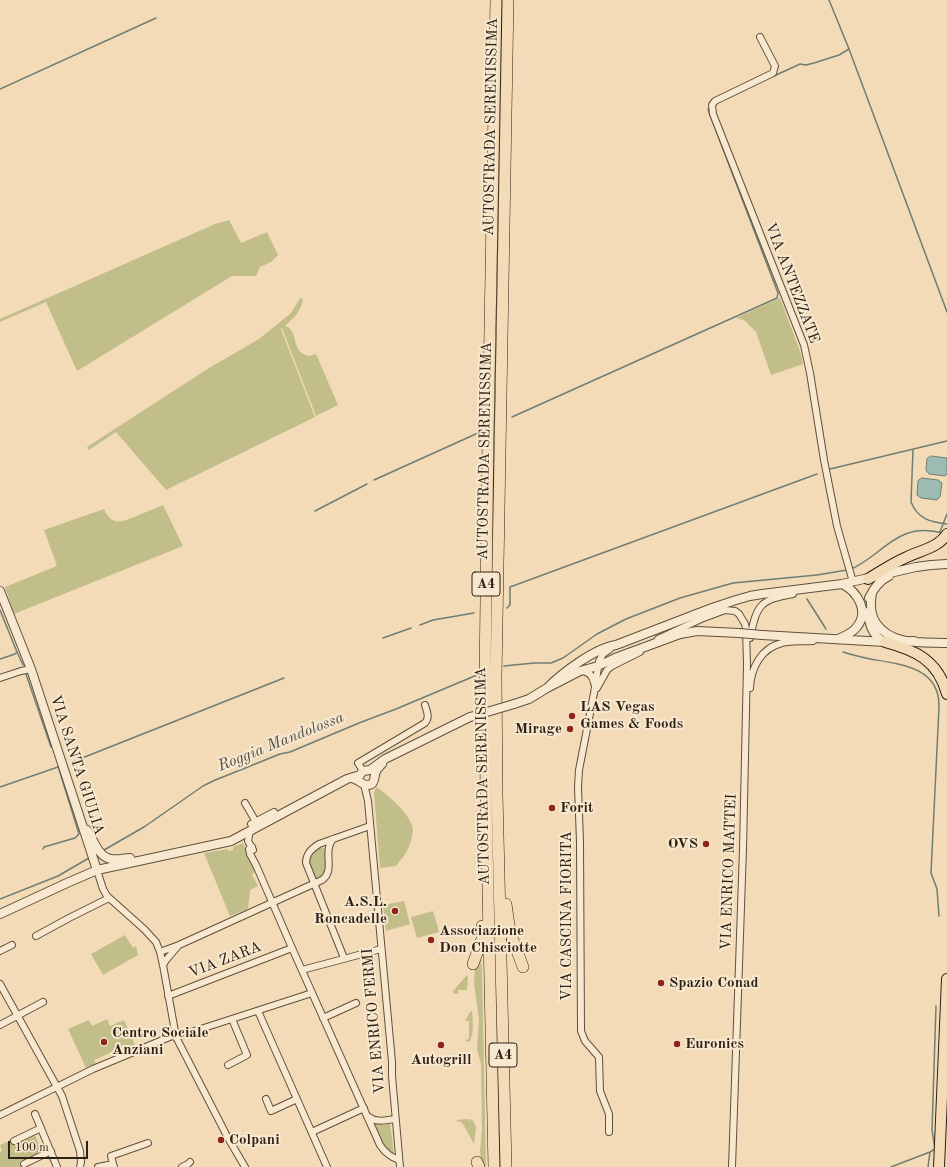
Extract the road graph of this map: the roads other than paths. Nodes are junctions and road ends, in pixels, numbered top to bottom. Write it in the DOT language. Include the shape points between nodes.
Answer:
graph roads {
  1 [pos="496,0"];
  2 [pos="508,0"];
  3 [pos="760,37"];
  4 [pos="946,535"];
  5 [pos="947,564"];
  6 [pos="898,571"];
  7 [pos="852,578"];
  8 [pos="868,579"];
  9 [pos="842,584"];
  10 [pos="817,587"];
  11 [pos="0,592"];
  12 [pos="872,593"];
  13 [pos="671,637"];
  14 [pos="835,639"];
  15 [pos="914,641"];
  16 [pos="885,642"];
  17 [pos="947,643"];
  18 [pos="616,645"];
  19 [pos="641,648"];
  20 [pos="605,657"];
  21 [pos="747,664"];
  22 [pos="598,666"];
  23 [pos="31,669"];
  24 [pos="580,671"];
  25 [pos="0,678"];
  26 [pos="547,688"];
  27 [pos="594,693"];
  28 [pos="947,694"];
  29 [pos="425,705"];
  30 [pos="364,777"];
  31 [pos="491,795"];
  32 [pos="245,803"];
  33 [pos="274,812"];
  34 [pos="82,823"];
  35 [pos="370,826"];
  36 [pos="253,828"];
  37 [pos="333,839"];
  38 [pos="319,844"];
  39 [pos="743,849"];
  40 [pos="328,850"];
  41 [pos="144,860"];
  42 [pos="97,870"];
  43 [pos="314,884"];
  44 [pos="109,898"];
  45 [pos="273,903"];
  46 [pos="0,914"];
  47 [pos="36,936"];
  48 [pos="12,945"];
  49 [pos="179,945"];
  50 [pos="292,948"];
  51 [pos="382,949"];
  52 [pos="0,951"];
  53 [pos="160,952"];
  54 [pos="344,958"];
  55 [pos="473,964"];
  56 [pos="163,965"];
  57 [pos="523,967"];
  58 [pos="302,970"];
  59 [pos="947,979"];
  60 [pos="0,984"];
  61 [pos="312,993"];
  62 [pos="168,996"];
  63 [pos="43,1002"];
  64 [pos="356,1003"];
  65 [pos="258,1011"];
  66 [pos="18,1016"];
  67 [pos="324,1018"];
  68 [pos="232,1019"];
  69 [pos="0,1025"];
  70 [pos="176,1037"];
  71 [pos="228,1064"];
  72 [pos="56,1087"];
  73 [pos="266,1099"];
  74 [pos="297,1099"];
  75 [pos="364,1108"];
  76 [pos="36,1114"];
  77 [pos="0,1115"];
  78 [pos="367,1115"];
  79 [pos="395,1119"];
  80 [pos="376,1121"];
  81 [pos="41,1128"];
  82 [pos="373,1129"];
  83 [pos="312,1132"];
  84 [pos="609,1132"];
  85 [pos="14,1141"];
  86 [pos="148,1143"];
  87 [pos="50,1151"];
  88 [pos="399,1160"];
  89 [pos="190,1162"];
  90 [pos="24,1164"];
  91 [pos="82,1166"];
  92 [pos="114,1166"];
  93 [pos="57,1167"];
  94 [pos="98,1167"];
  95 [pos="182,1167"];
  96 [pos="245,1167"];
  97 [pos="327,1167"];
  98 [pos="400,1167"];
  99 [pos="494,1167"];
  100 [pos="506,1167"];
  101 [pos="731,1167"];
  102 [pos="939,1167"];
  1 -- 31 [label="highway, AUTOSTRADA SERENISSIMA / A4" via="485,678"];
  2 -- 31 [label="highway, AUTOSTRADA SERENISSIMA / A4" via="496,669"];
  3 -- 7 [label="street, VIA ANTEZZATE" via="775,66 773,73 715,101 712,105 713,114 804,345 837,526"];
  4 -- 8 [label="highway" via="935,546 908,556"];
  5 -- 6 [label="street"];
  6 -- 8 [label="street"];
  6 -- 12 [label="street" via="878,583"];
  7 -- 8 [label="street"];
  7 -- 9 [label="street"];
  9 -- 10 [label="street"];
  9 -- 14 [label="street" via="859,598 862,614 857,627"];
  10 -- 18 [label="street" via="736,600"];
  10 -- 21 [label="street" via="776,597 762,604 753,624"];
  11 -- 23 [label="street, VIA SANTA GIULIA"];
  12 -- 15 [label="street" via="873,618 882,631 894,638"];
  12 -- 16 [label="street" via="868,609 869,624 875,635"];
  13 -- 14 [label="street, bridge" via="697,631"];
  13 -- 19 [label="street"];
  13 -- 27 [label="street" via="612,666"];
  14 -- 16 [label="street"];
  14 -- 39 [label="street" via="782,643 763,654 754,668 750,688"];
  15 -- 16 [label="street"];
  15 -- 17 [label="street"];
  16 -- 28 [label="highway" via="906,648 923,657 936,670"];
  18 -- 20 [label="street"];
  18 -- 26 [label="street" via="586,658"];
  19 -- 20 [label="street"];
  19 -- 21 [label="street" via="701,619 729,610 739,614 745,624"];
  20 -- 22 [label="street"];
  21 -- 39 [label="street, VIA ENRICO MATTEI"];
  22 -- 24 [label="street"];
  22 -- 27 [label="street, VIA CASCINA FIORITA"];
  23 -- 25 [label="street"];
  23 -- 34 [label="street, VIA SANTA GIULIA"];
  24 -- 26 [label="street"];
  24 -- 27 [label="street" via="591,675"];
  26 -- 30 [label="street, bridge" via="529,699 470,717 392,756"];
  27 -- 84 [label="street, VIA CASCINA FIORITA" via="578,787 581,1027 585,1041 599,1057 599,1086 609,1114"];
  29 -- 30 [label="street, VIA ENRICO FERMI" via="428,720 425,723 358,763"];
  30 -- 35 [label="street, VIA ENRICO FERMI"];
  30 -- 36 [label="street" via="347,780"];
  31 -- 55 [label="highway" via="480,827 482,939"];
  31 -- 57 [label="highway" via="504,825 507,918"];
  31 -- 99 [label="highway, AUTOSTRADA SERENISSIMA / A4"];
  31 -- 100 [label="highway, AUTOSTRADA SERENISSIMA / A4"];
  32 -- 36 [label="street"];
  33 -- 36 [label="street"];
  34 -- 41 [label="street" via="100,853 106,858"];
  34 -- 42 [label="street, VIA SANTA GIULIA"];
  35 -- 37 [label="street"];
  35 -- 51 [label="street, VIA ENRICO FERMI"];
  36 -- 41 [label="street" via="231,842"];
  36 -- 45 [label="street" via="248,841 252,847 250,851"];
  37 -- 38 [label="street"];
  37 -- 40 [label="street"];
  38 -- 40 [label="street"];
  38 -- 43 [label="street" via="306,858"];
  39 -- 101 [label="street, VIA ENRICO MATTEI"];
  40 -- 43 [label="street" via="328,873"];
  41 -- 42 [label="street"];
  42 -- 44 [label="street"];
  42 -- 46 [label="street"];
  43 -- 45 [label="street"];
  43 -- 54 [label="street"];
  44 -- 47 [label="street"];
  44 -- 53 [label="street" via="151,935"];
  45 -- 49 [label="street"];
  45 -- 50 [label="street"];
  48 -- 52 [label="street"];
  49 -- 53 [label="street"];
  49 -- 56 [label="street"];
  50 -- 58 [label="street"];
  50 -- 62 [label="street, VIA ZARA"];
  51 -- 54 [label="street"];
  51 -- 79 [label="street, VIA ENRICO FERMI"];
  53 -- 56 [label="street"];
  54 -- 58 [label="street"];
  56 -- 62 [label="street"];
  58 -- 61 [label="street"];
  59 -- 102 [label="highway"];
  60 -- 66 [label="street"];
  61 -- 65 [label="street"];
  61 -- 67 [label="street"];
  62 -- 70 [label="street"];
  63 -- 66 [label="street"];
  64 -- 67 [label="street"];
  65 -- 68 [label="street"];
  65 -- 74 [label="street"];
  66 -- 69 [label="street"];
  66 -- 72 [label="street"];
  67 -- 75 [label="street"];
  68 -- 70 [label="street"];
  68 -- 71 [label="street" via="247,1055"];
  70 -- 72 [label="street" via="172,1036 137,1050"];
  70 -- 96 [label="street"];
  72 -- 77 [label="street"];
  72 -- 91 [label="street" via="62,1096 80,1151"];
  73 -- 74 [label="street" via="271,1111"];
  74 -- 83 [label="street"];
  75 -- 78 [label="street"];
  75 -- 83 [label="street"];
  76 -- 81 [label="street"];
  78 -- 80 [label="street"];
  78 -- 82 [label="street"];
  79 -- 80 [label="street"];
  79 -- 88 [label="street, VIA ENRICO FERMI"];
  80 -- 82 [label="street"];
  81 -- 85 [label="street"];
  81 -- 87 [label="street"];
  82 -- 88 [label="street" via="384,1151"];
  83 -- 97 [label="street"];
  86 -- 92 [label="street" via="111,1156"];
  87 -- 90 [label="street"];
  87 -- 93 [label="street"];
  88 -- 98 [label="street, VIA ENRICO FERMI"];
  89 -- 95 [label="street"];
  92 -- 94 [label="street"];
}
